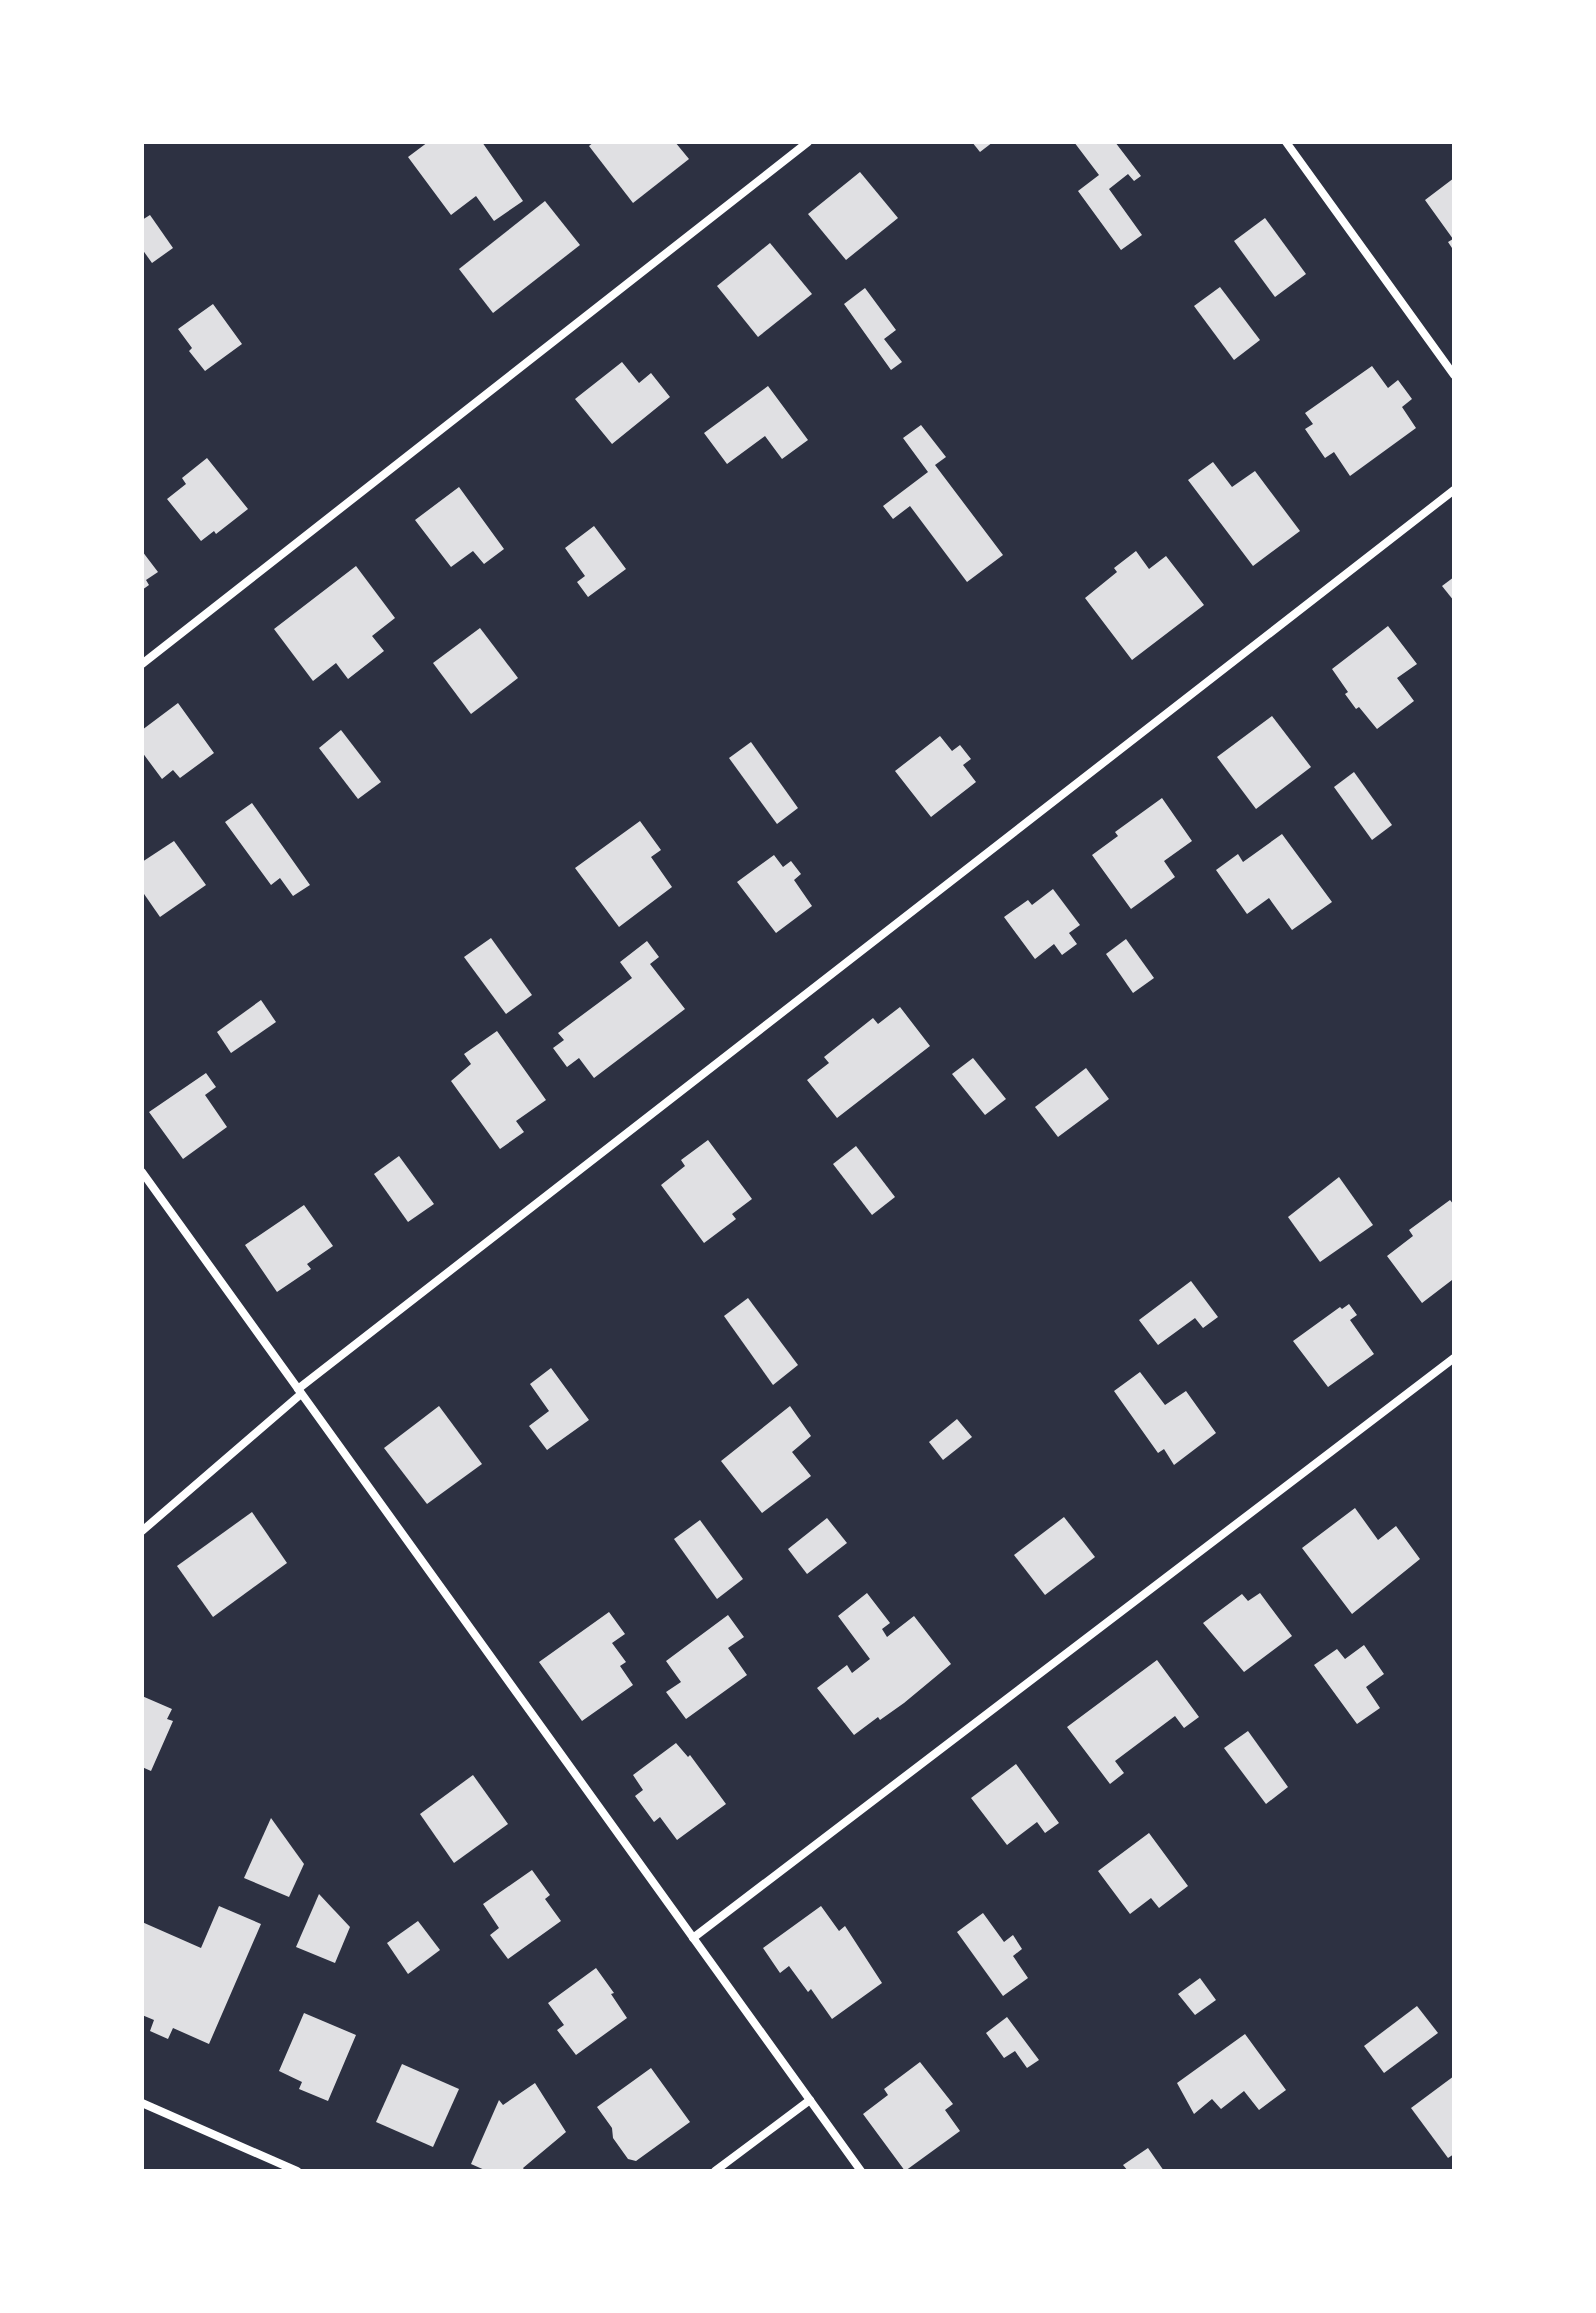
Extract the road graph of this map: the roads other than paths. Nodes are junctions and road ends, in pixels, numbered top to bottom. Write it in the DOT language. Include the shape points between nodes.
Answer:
graph roads {
  1 [pos="808,142"];
  2 [pos="1286,142"];
  3 [pos="1454,375"];
  4 [pos="1454,490"];
  5 [pos="142,664"];
  6 [pos="142,1172"];
  7 [pos="1454,1358"];
  8 [pos="299,1391"];
  9 [pos="142,1531"];
  10 [pos="693,1938"];
  11 [pos="810,2100"];
  12 [pos="142,2103"];
  13 [pos="297,2171"];
  14 [pos="715,2171"];
  15 [pos="861,2171"];
  1 -- 5 [label="street"];
  2 -- 3 [label="street"];
  4 -- 8 [label="street"];
  6 -- 8 [label="street"];
  7 -- 10 [label="street"];
  8 -- 9 [label="street"];
  8 -- 10 [label="street"];
  10 -- 11 [label="street"];
  11 -- 14 [label="street"];
  11 -- 15 [label="street"];
  12 -- 13 [label="street"];
}
